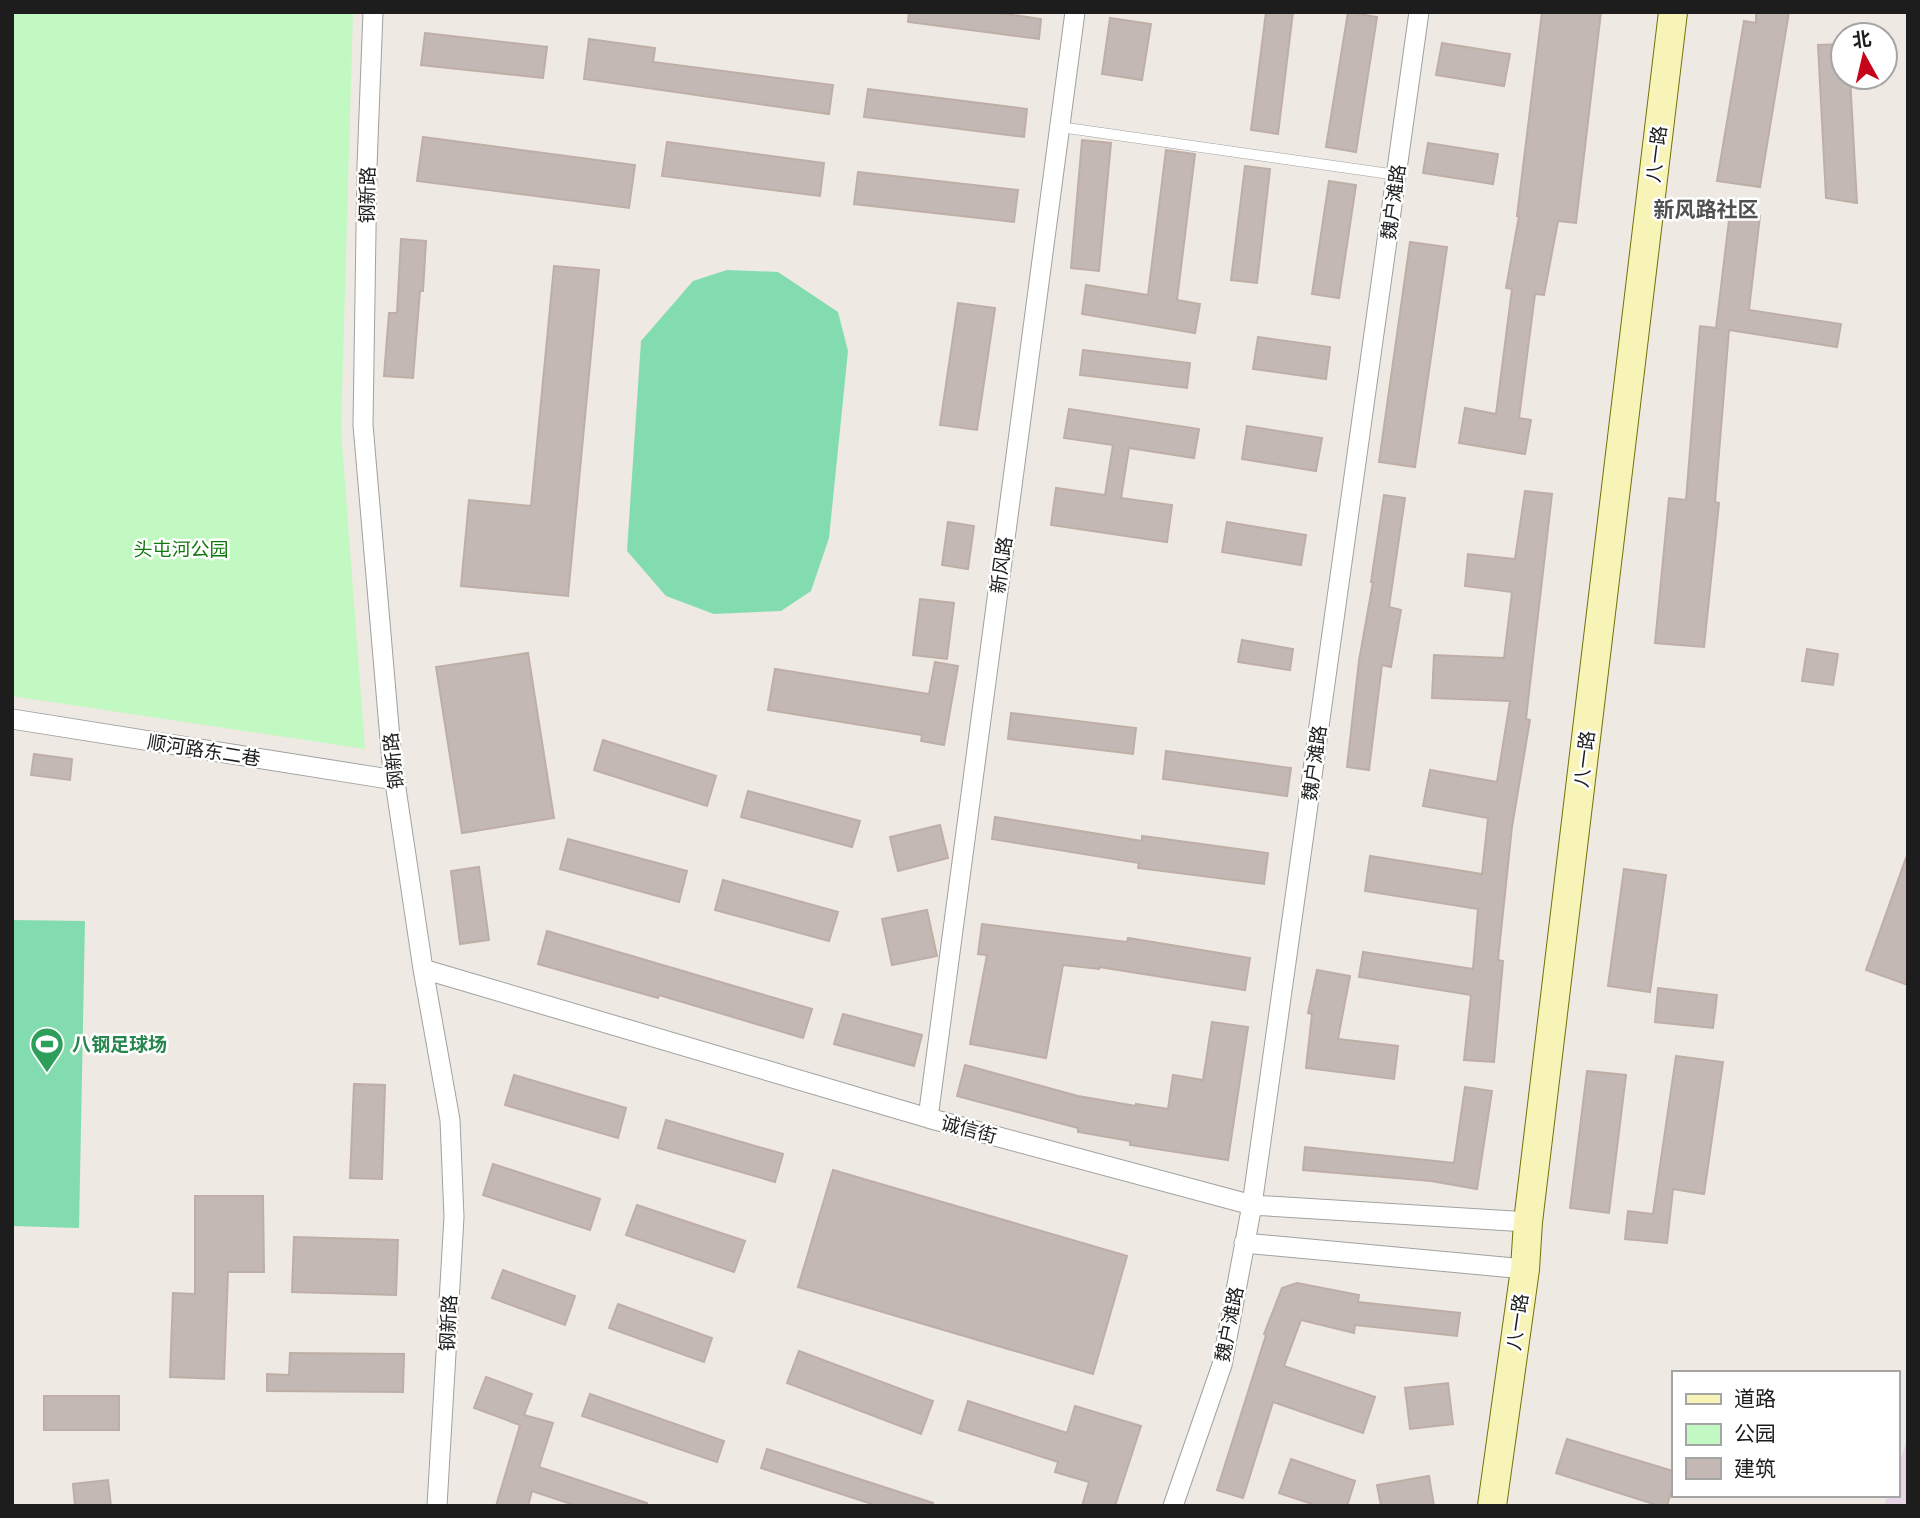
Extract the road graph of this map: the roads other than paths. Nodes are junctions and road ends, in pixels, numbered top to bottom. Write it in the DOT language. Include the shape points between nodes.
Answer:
graph roads {
  1 [pos="373,12"];
  2 [pos="1075,12"];
  3 [pos="1419,12"];
  4 [pos="1673,12"];
  5 [pos="1060,127"];
  6 [pos="1396,174"];
  7 [pos="12,719"];
  8 [pos="395,780"];
  9 [pos="423,969"];
  10 [pos="928,1118"];
  11 [pos="1252,1205"];
  12 [pos="1528,1222"];
  13 [pos="1244,1243"];
  14 [pos="1525,1269"];
  15 [pos="438,1506"];
  16 [pos="1173,1506"];
  17 [pos="1492,1506"];
  1 -- 8 [label="street, 钢新路" via="363,425"];
  2 -- 5 [label="street, 新风路"];
  3 -- 6 [label="street, 魏户滩路"];
  4 -- 12 [label="street, 八一路"];
  5 -- 6 [label="lane"];
  5 -- 10 [label="street, 新风路"];
  6 -- 11 [label="street, 魏户滩路"];
  7 -- 8 [label="street, 顺河路东二巷"];
  8 -- 9 [label="street, 钢新路"];
  9 -- 10 [label="street, 诚信街"];
  9 -- 15 [label="street, 钢新路" via="450,1120 454,1217"];
  10 -- 11 [label="street, 诚信街"];
  11 -- 12 [label="street, 诚信街"];
  11 -- 13 [label="street, 魏户滩路"];
  12 -- 14 [label="street, 八一路"];
  13 -- 14 [label="street"];
  13 -- 16 [label="street, 魏户滩路" via="1222,1365"];
  14 -- 17 [label="street, 八一路"];
}
